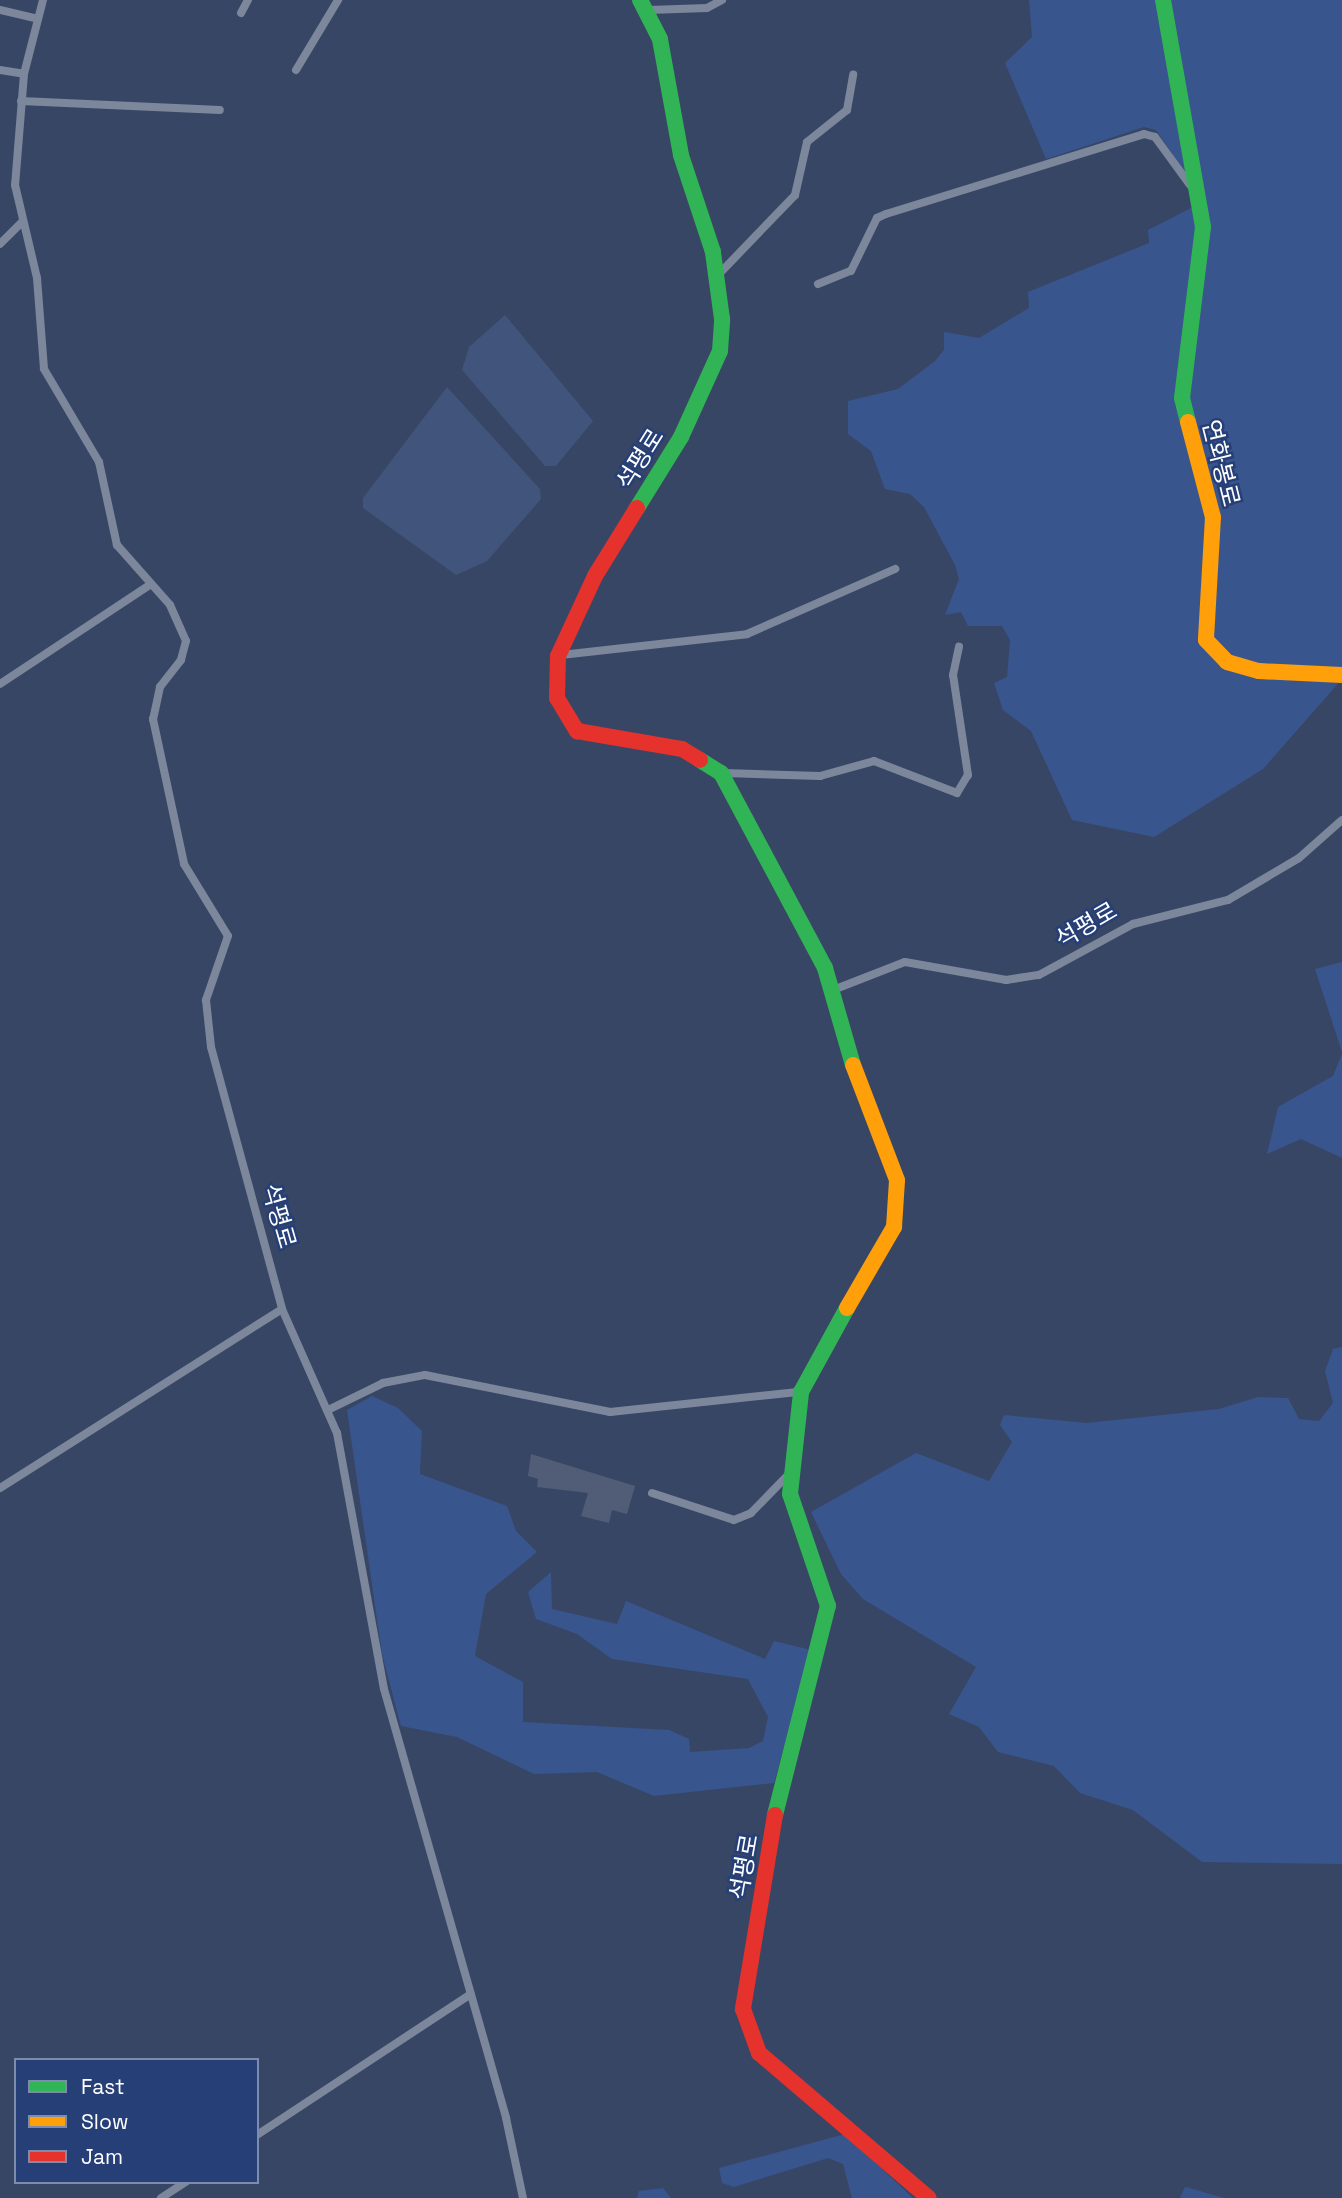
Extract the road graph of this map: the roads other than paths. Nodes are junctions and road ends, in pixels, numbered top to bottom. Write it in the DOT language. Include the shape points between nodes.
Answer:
graph roads {
  1 [pos="43,0"];
  2 [pos="248,0"];
  3 [pos="338,0"];
  4 [pos="722,0"];
  5 [pos="1163,0"];
  6 [pos="645,5"];
  7 [pos="0,10"];
  8 [pos="241,13"];
  9 [pos="36,19"];
  10 [pos="296,70"];
  11 [pos="3,71"];
  12 [pos="24,74"];
  13 [pos="853,75"];
  14 [pos="21,101"];
  15 [pos="219,110"];
  16 [pos="1199,195"];
  17 [pos="22,222"];
  18 [pos="0,244"];
  19 [pos="718,275"];
  20 [pos="818,284"];
  21 [pos="895,569"];
  22 [pos="151,584"];
  23 [pos="959,647"];
  24 [pos="558,656"];
  25 [pos="1342,675"];
  26 [pos="0,684"];
  27 [pos="721,773"];
  28 [pos="1342,820"];
  29 [pos="834,990"];
  30 [pos="282,1309"];
  31 [pos="802,1392"];
  32 [pos="330,1409"];
  33 [pos="789,1473"];
  34 [pos="0,1488"];
  35 [pos="652,1493"];
  36 [pos="471,1994"];
  37 [pos="259,2134"];
  38 [pos="183,2184"];
  39 [pos="161,2198"];
  40 [pos="523,2198"];
  41 [pos="929,2198"];
  1 -- 9 [label="lane"];
  2 -- 8 [label="lane"];
  3 -- 10 [label="lane"];
  4 -- 6 [label="lane, 석평로" via="707,8"];
  5 -- 16 [label="street, 연화봉로"];
  6 -- 19 [label="street, 석평로" via="660,39 681,155"];
  7 -- 9 [label="lane"];
  9 -- 12 [label="lane"];
  11 -- 12 [label="lane"];
  12 -- 14 [label="lane"];
  13 -- 19 [label="lane" via="846,110 807,142 795,195"];
  14 -- 15 [label="lane"];
  14 -- 17 [label="lane" via="16,185"];
  16 -- 20 [label="lane" via="1155,137 1144,134 877,218 851,271"];
  16 -- 25 [label="street, 연화봉로" via="1205,255 1182,398 1213,517 1206,640 1227,662 1259,671"];
  17 -- 18 [label="lane"];
  17 -- 22 [label="lane" via="37,278 44,369 99,462 117,545"];
  19 -- 24 [label="street, 석평로" via="723,318 712,378 595,576"];
  21 -- 24 [label="lane" via="747,634"];
  22 -- 26 [label="lane"];
  22 -- 30 [label="lane, 석평로" via="170,605 186,640 156,700 157,744 184,864 228,936 206,1000 207,1023"];
  23 -- 27 [label="lane, 석평로" via="953,676 968,775 957,793 874,761 820,776"];
  24 -- 27 [label="street, 석평로" via="557,698 577,731 682,749"];
  27 -- 29 [label="street, 석평로"];
  28 -- 29 [label="lane, 석평로" via="1299,858 1228,900 1133,924 1039,975 1006,980 905,962"];
  29 -- 31 [label="street, 석평로" via="864,1103 888,1147 898,1202 881,1258 826,1340"];
  30 -- 32 [label="lane, 석평로"];
  30 -- 34 [label="lane"];
  31 -- 32 [label="lane" via="610,1412 425,1375 383,1383"];
  31 -- 33 [label="street, 석평로"];
  32 -- 36 [label="lane, 석평로" via="384,1689"];
  33 -- 35 [label="lane" via="751,1513 734,1520"];
  33 -- 41 [label="street, 석평로" via="828,1606 824,1642 781,1781 746,1983 747,2033 774,2069"];
  36 -- 37 [label="lane"];
  36 -- 40 [label="lane, 석평로"];
  38 -- 39 [label="lane"];
}
